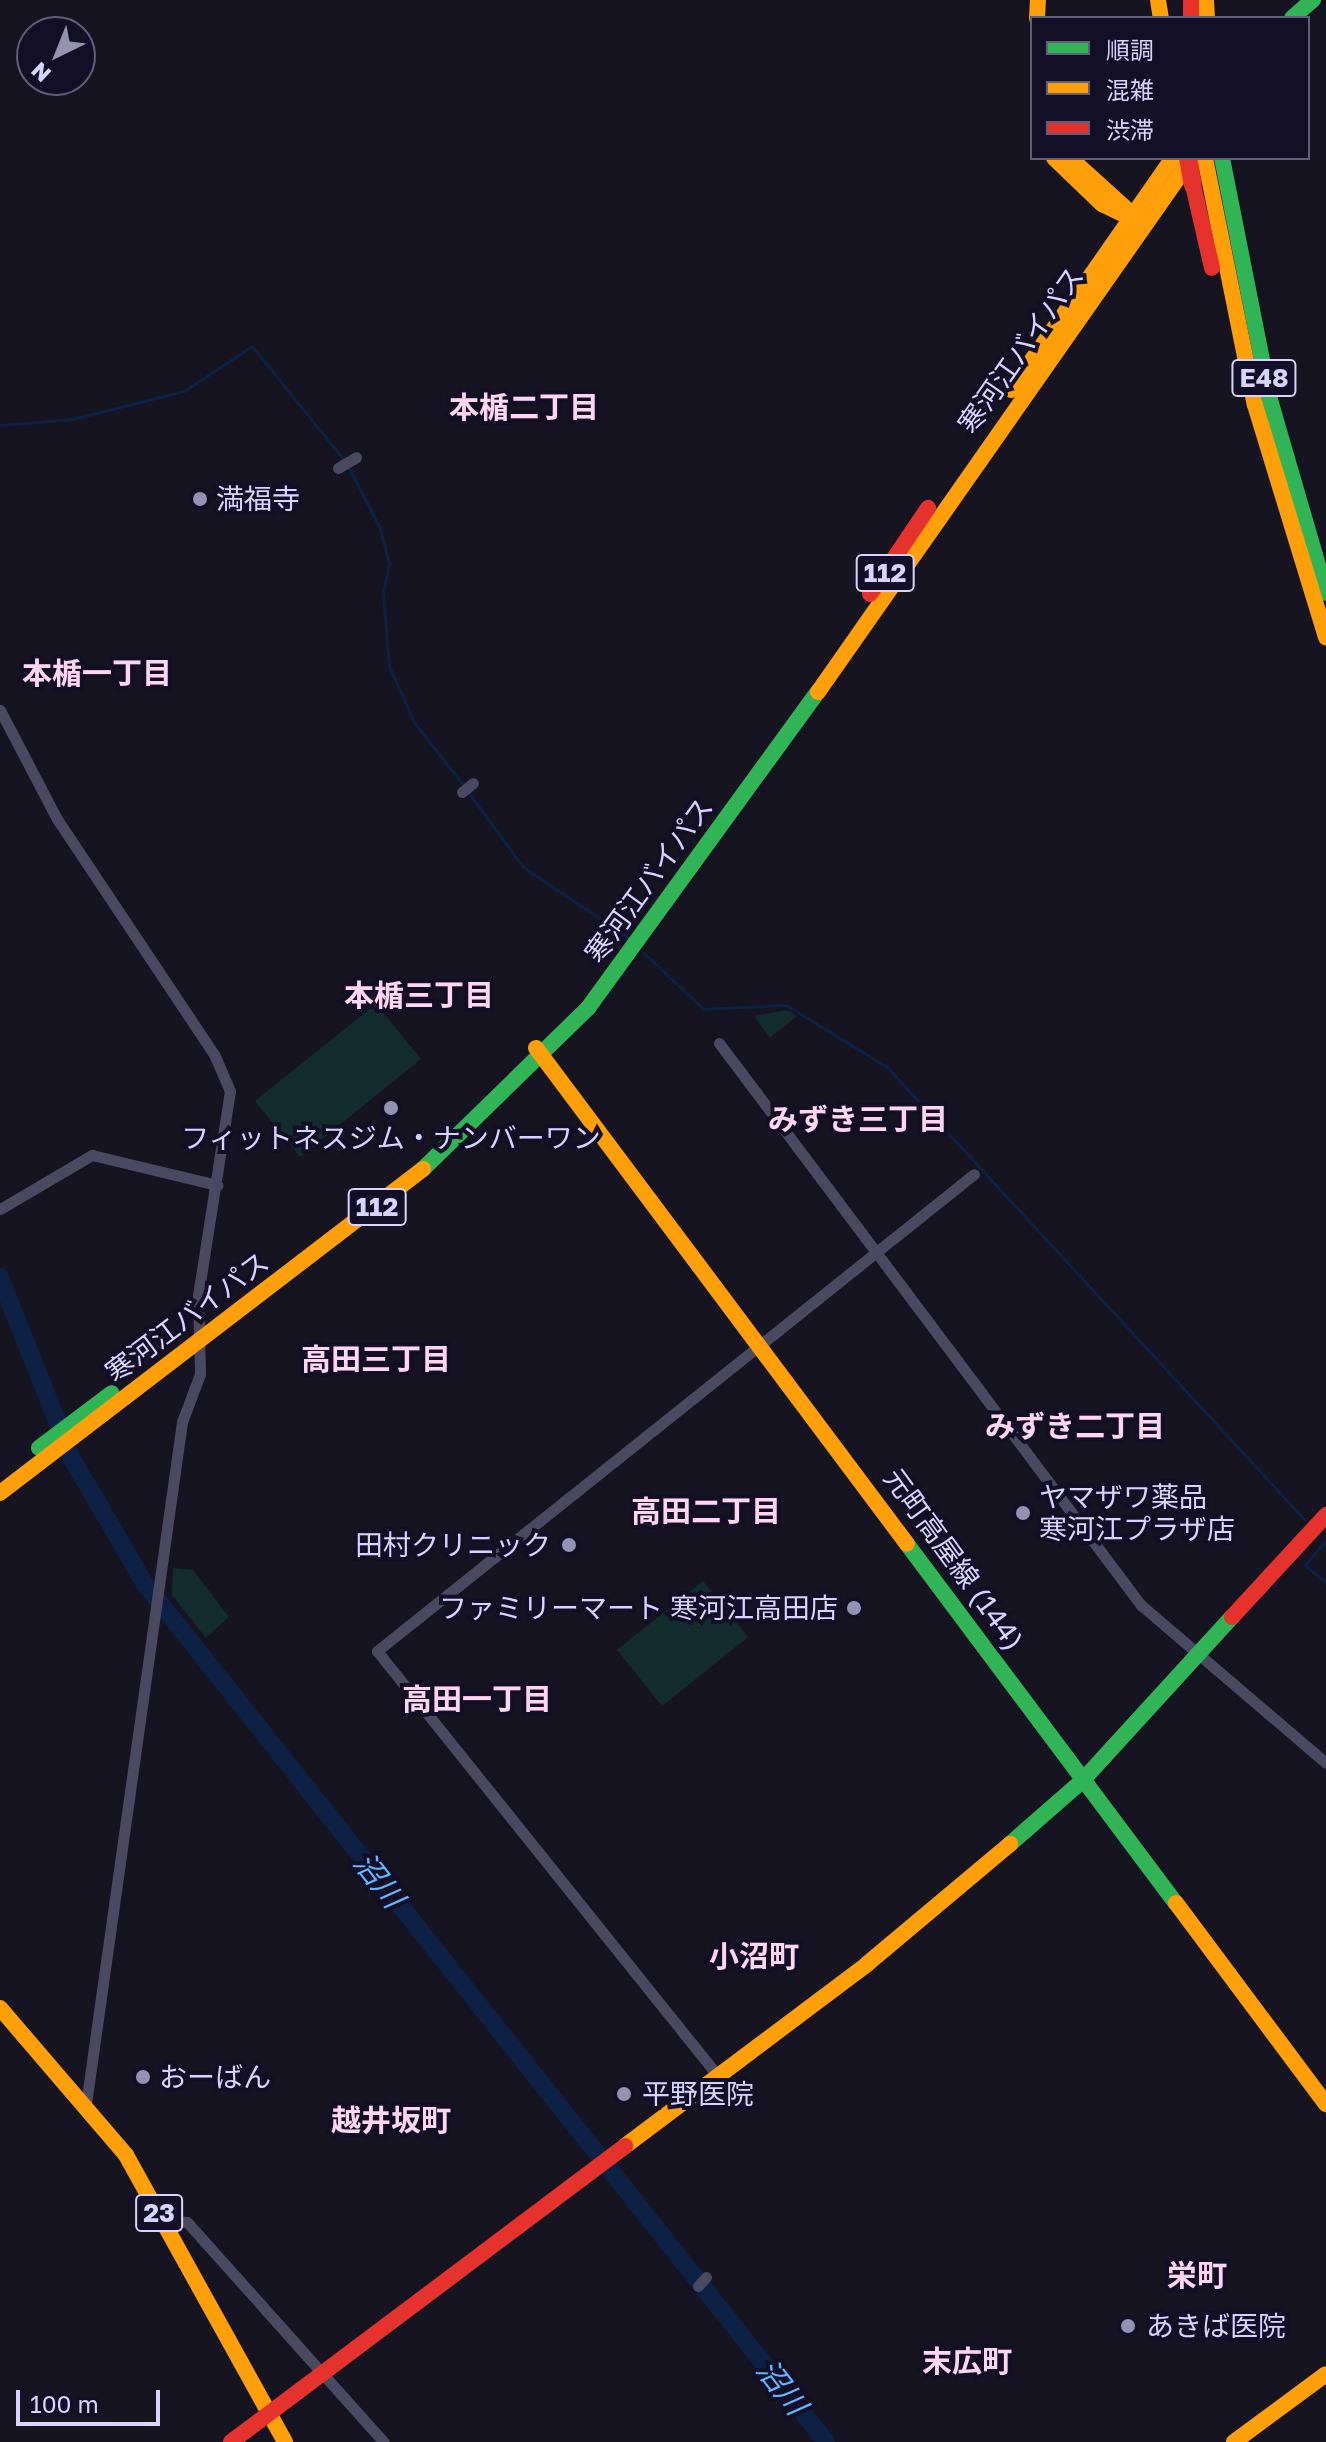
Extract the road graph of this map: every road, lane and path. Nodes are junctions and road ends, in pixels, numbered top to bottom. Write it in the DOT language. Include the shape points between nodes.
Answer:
graph roads {
  1 [pos="1313,0"];
  2 [pos="1326,5"];
  3 [pos="1294,16"];
  4 [pos="1310,20"];
  5 [pos="1057,160"];
  6 [pos="1072,160"];
  7 [pos="1172,160"];
  8 [pos="1203,160"];
  9 [pos="1135,219"];
  10 [pos="1255,405"];
  11 [pos="356,457"];
  12 [pos="338,468"];
  13 [pos="1326,593"];
  14 [pos="1326,637"];
  15 [pos="0,710"];
  16 [pos="473,783"];
  17 [pos="462,792"];
  18 [pos="719,1043"];
  19 [pos="540,1052"];
  20 [pos="974,1174"];
  21 [pos="217,1185"];
  22 [pos="0,1209"];
  23 [pos="876,1257"];
  24 [pos="198,1335"];
  25 [pos="759,1346"];
  26 [pos="44,1453"];
  27 [pos="0,1477"];
  28 [pos="0,1493"];
  29 [pos="1326,1515"];
  30 [pos="1201,1656"];
  31 [pos="1326,1763"];
  32 [pos="1083,1780"];
  33 [pos="0,2008"];
  34 [pos="718,2076"];
  35 [pos="86,2104"];
  36 [pos="1326,2104"];
  37 [pos="162,2219"];
  38 [pos="319,2370"];
  39 [pos="1326,2374"];
  40 [pos="268,2410"];
  41 [pos="231,2442"];
  42 [pos="285,2442"];
  43 [pos="384,2442"];
  44 [pos="1234,2442"];
  1 -- 3 [label="main road"];
  2 -- 4 [label="main road"];
  5 -- 9 [label="main road"];
  6 -- 9 [label="main road"];
  7 -- 9 [label="main road, 寒河江バイパス / 112"];
  8 -- 9 [label="main road, 寒河江バイパス / 112"];
  8 -- 10 [label="main road, E48"];
  8 -- 10 [label="main road, bridge" via="1193,185"];
  8 -- 13 [label="main road, E48"];
  9 -- 19 [label="main road, 寒河江バイパス / 112" via="634,943"];
  10 -- 14 [label="main road, E48"];
  11 -- 12 [label="street"];
  15 -- 21 [label="street" via="90,871 225,1073 230,1091"];
  16 -- 17 [label="street"];
  18 -- 23 [label="street"];
  19 -- 24 [label="main road, 寒河江バイパス / 112" via="454,1146"];
  19 -- 25 [label="main road, 元町高屋線 (144)"];
  20 -- 23 [label="street"];
  21 -- 22 [label="street" via="92,1155"];
  21 -- 24 [label="street"];
  23 -- 25 [label="street"];
  23 -- 30 [label="street" via="1141,1605"];
  24 -- 26 [label="main road, 寒河江バイパス / 112"];
  24 -- 35 [label="street" via="200,1374 182,1422"];
  25 -- 32 [label="main road, 元町高屋線 (144)"];
  25 -- 34 [label="street" via="377,1651"];
  26 -- 27 [label="main road, 寒河江バイパス / 112"];
  26 -- 28 [label="main road, 寒河江バイパス / 112"];
  29 -- 30 [label="main road"];
  30 -- 31 [label="street"];
  30 -- 32 [label="main road"];
  32 -- 34 [label="main road" via="867,1964"];
  32 -- 36 [label="main road, 元町高屋線 (144)"];
  33 -- 35 [label="main road, 23"];
  34 -- 38 [label="main road"];
  35 -- 37 [label="main road, 23" via="126,2155"];
  37 -- 38 [label="street" via="187,2222"];
  37 -- 40 [label="main road, 23"];
  38 -- 40 [label="main road"];
  38 -- 43 [label="street"];
  39 -- 44 [label="main road"];
  40 -- 41 [label="main road"];
  40 -- 42 [label="main road, 23"];
}
